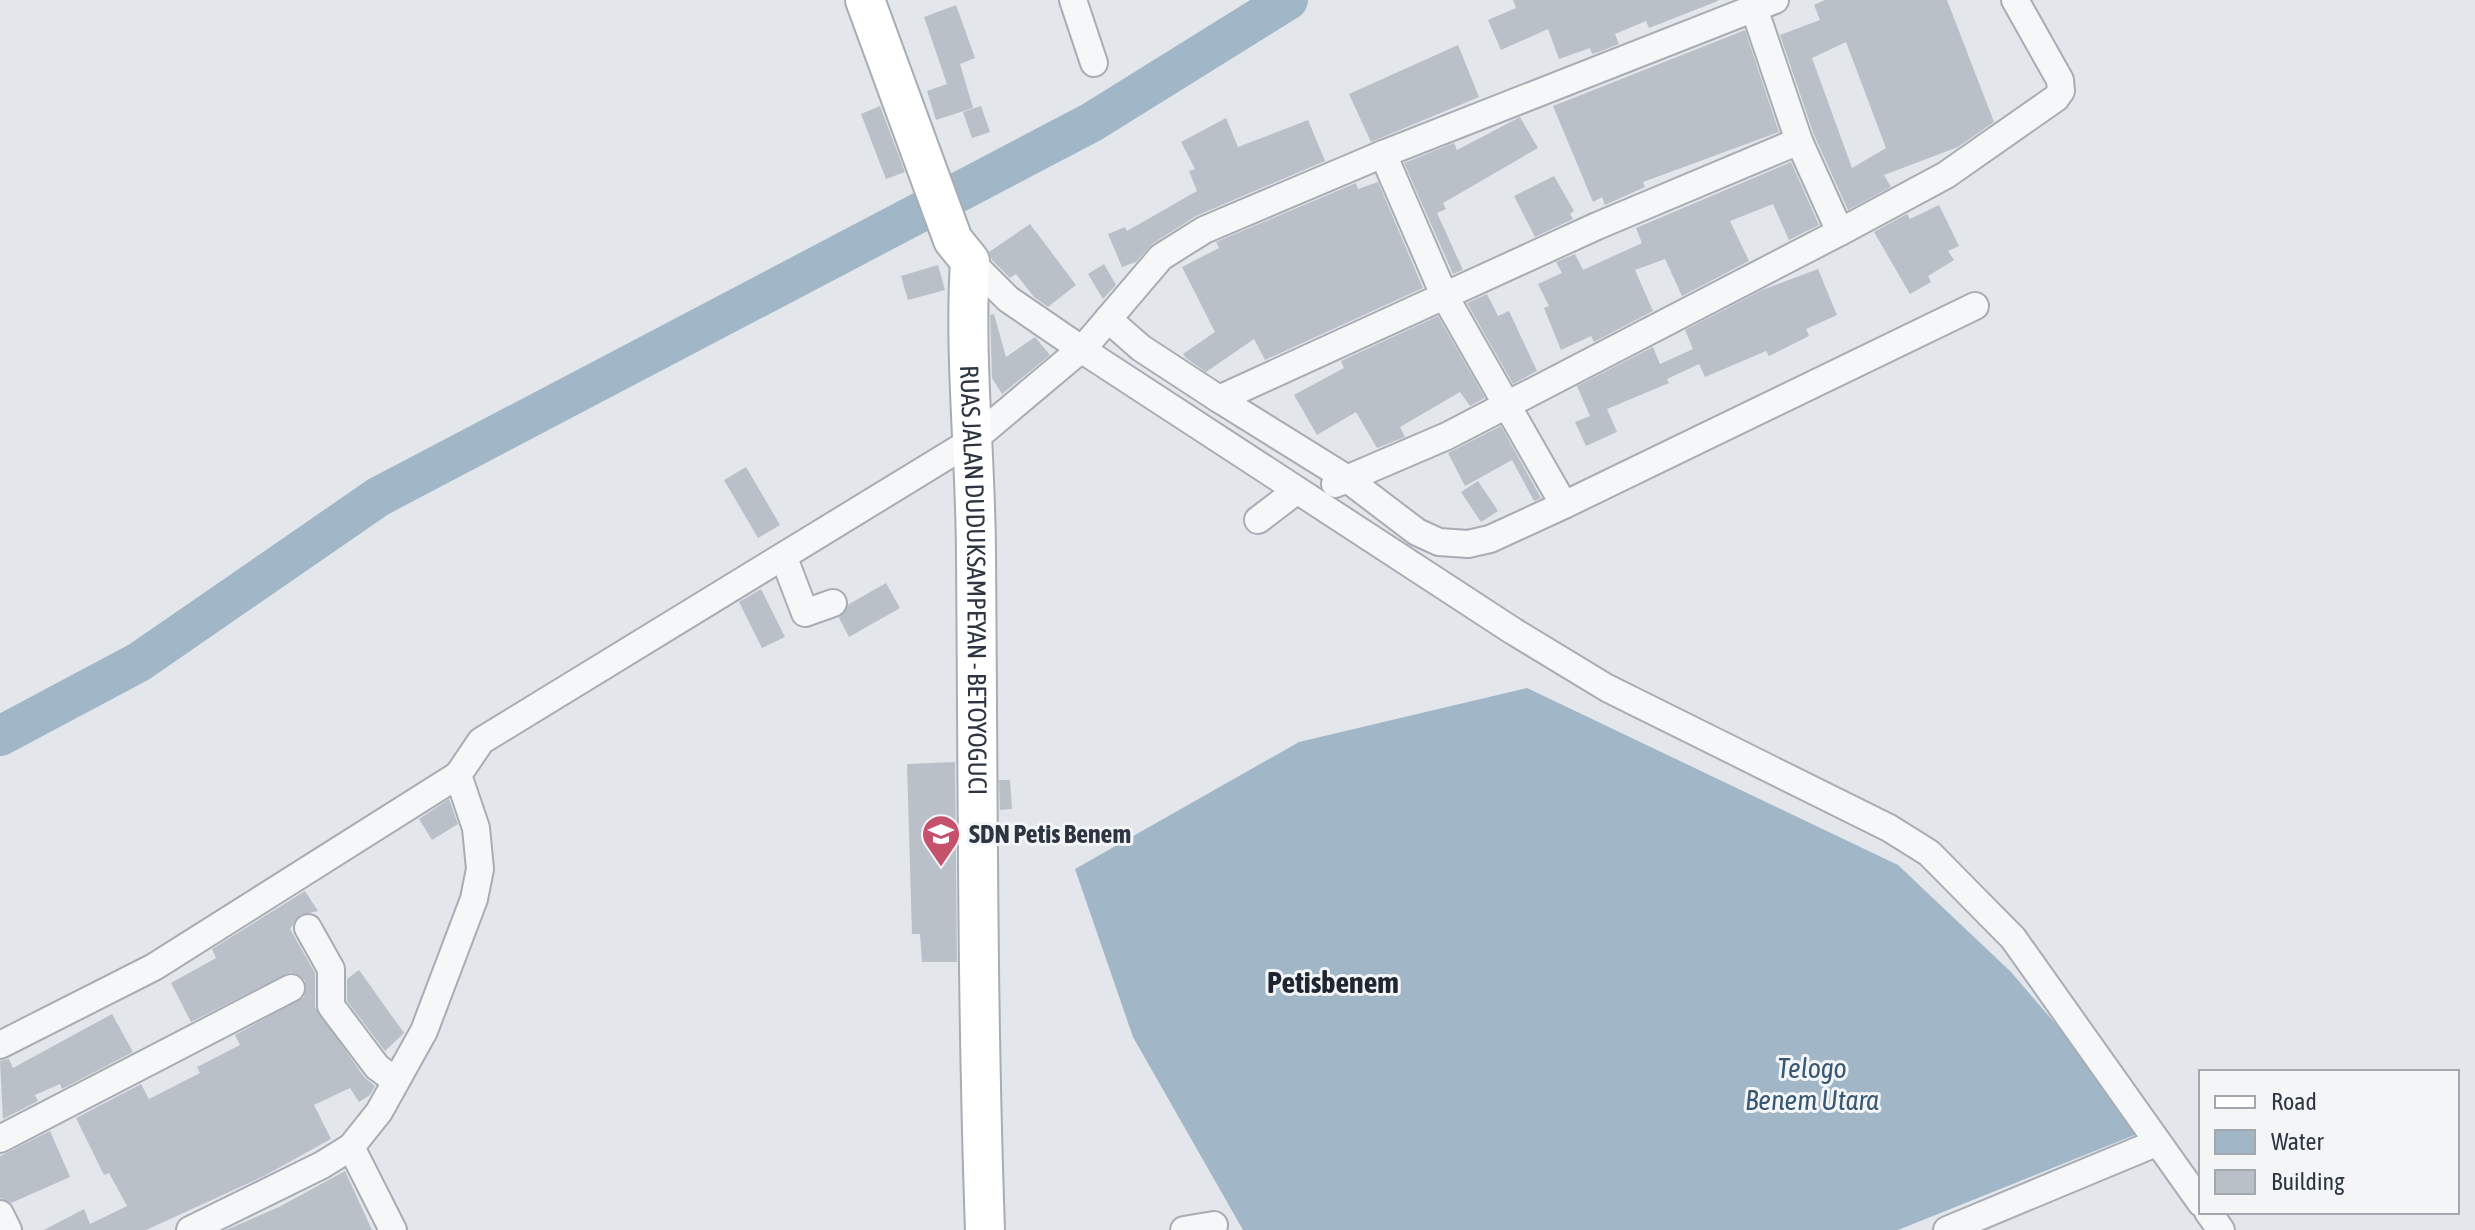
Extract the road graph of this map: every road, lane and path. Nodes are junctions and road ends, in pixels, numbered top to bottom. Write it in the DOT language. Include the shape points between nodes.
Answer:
graph roads {
  1 [pos="865,0"];
  2 [pos="1073,0"];
  3 [pos="2015,0"];
  4 [pos="1764,4"];
  5 [pos="1094,63"];
  6 [pos="1799,141"];
  7 [pos="1383,154"];
  8 [pos="1840,232"];
  9 [pos="961,250"];
  10 [pos="1444,295"];
  11 [pos="1975,306"];
  12 [pos="1093,336"];
  13 [pos="1219,399"];
  14 [pos="1509,403"];
  15 [pos="973,440"];
  16 [pos="1323,490"];
  17 [pos="1564,505"];
  18 [pos="1258,520"];
  19 [pos="784,558"];
  20 [pos="833,603"];
  21 [pos="458,775"];
  22 [pos="308,928"];
  23 [pos="291,988"];
  24 [pos="0,1045"];
  25 [pos="396,1081"];
  26 [pos="0,1139"];
  27 [pos="2156,1143"];
  28 [pos="351,1147"];
  29 [pos="2199,1200"];
  30 [pos="0,1214"];
  31 [pos="1214,1225"];
  32 [pos="8,1230"];
  33 [pos="190,1230"];
  34 [pos="393,1230"];
  35 [pos="985,1230"];
  36 [pos="1184,1230"];
  37 [pos="1947,1230"];
  1 -- 9 [label="main road, RUAS JALAN DUDUKSAMPEYAN - BETOYOGUCI"];
  2 -- 5 [label="street"];
  3 -- 8 [label="street" via="2060,80 2056,98 1946,175"];
  4 -- 6 [label="street"];
  4 -- 7 [label="street"];
  6 -- 8 [label="street"];
  6 -- 10 [label="street"];
  7 -- 10 [label="street"];
  7 -- 12 [label="street" via="1204,230 1161,257"];
  8 -- 14 [label="street"];
  9 -- 12 [label="street" via="1008,299"];
  9 -- 15 [label="main road, RUAS JALAN DUDUKSAMPEYAN - BETOYOGUCI"];
  10 -- 13 [label="street"];
  10 -- 14 [label="street"];
  11 -- 17 [label="street"];
  12 -- 13 [label="street" via="1141,348"];
  12 -- 15 [label="street"];
  12 -- 16 [label="street"];
  13 -- 16 [label="street"];
  14 -- 16 [label="street"];
  14 -- 17 [label="street"];
  15 -- 19 [label="street"];
  15 -- 35 [label="main road, RUAS JALAN DUDUKSAMPEYAN - BETOYOGUCI"];
  16 -- 17 [label="street" via="1455,545 1490,539"];
  16 -- 18 [label="street"];
  16 -- 27 [label="street" via="1607,688 1889,828 1929,853 2013,938"];
  19 -- 20 [label="street" via="805,613"];
  19 -- 21 [label="street" via="496,730 469,755"];
  21 -- 24 [label="street" via="154,967"];
  21 -- 25 [label="street" via="476,828 480,869 474,899 424,1031"];
  22 -- 25 [label="street" via="331,969 331,1006 377,1067"];
  23 -- 26 [label="street"];
  25 -- 28 [label="street"];
  27 -- 29 [label="street"];
  27 -- 37 [label="street"];
  28 -- 33 [label="street"];
  28 -- 34 [label="street"];
  30 -- 32 [label="street"];
  31 -- 36 [label="street"];
}
